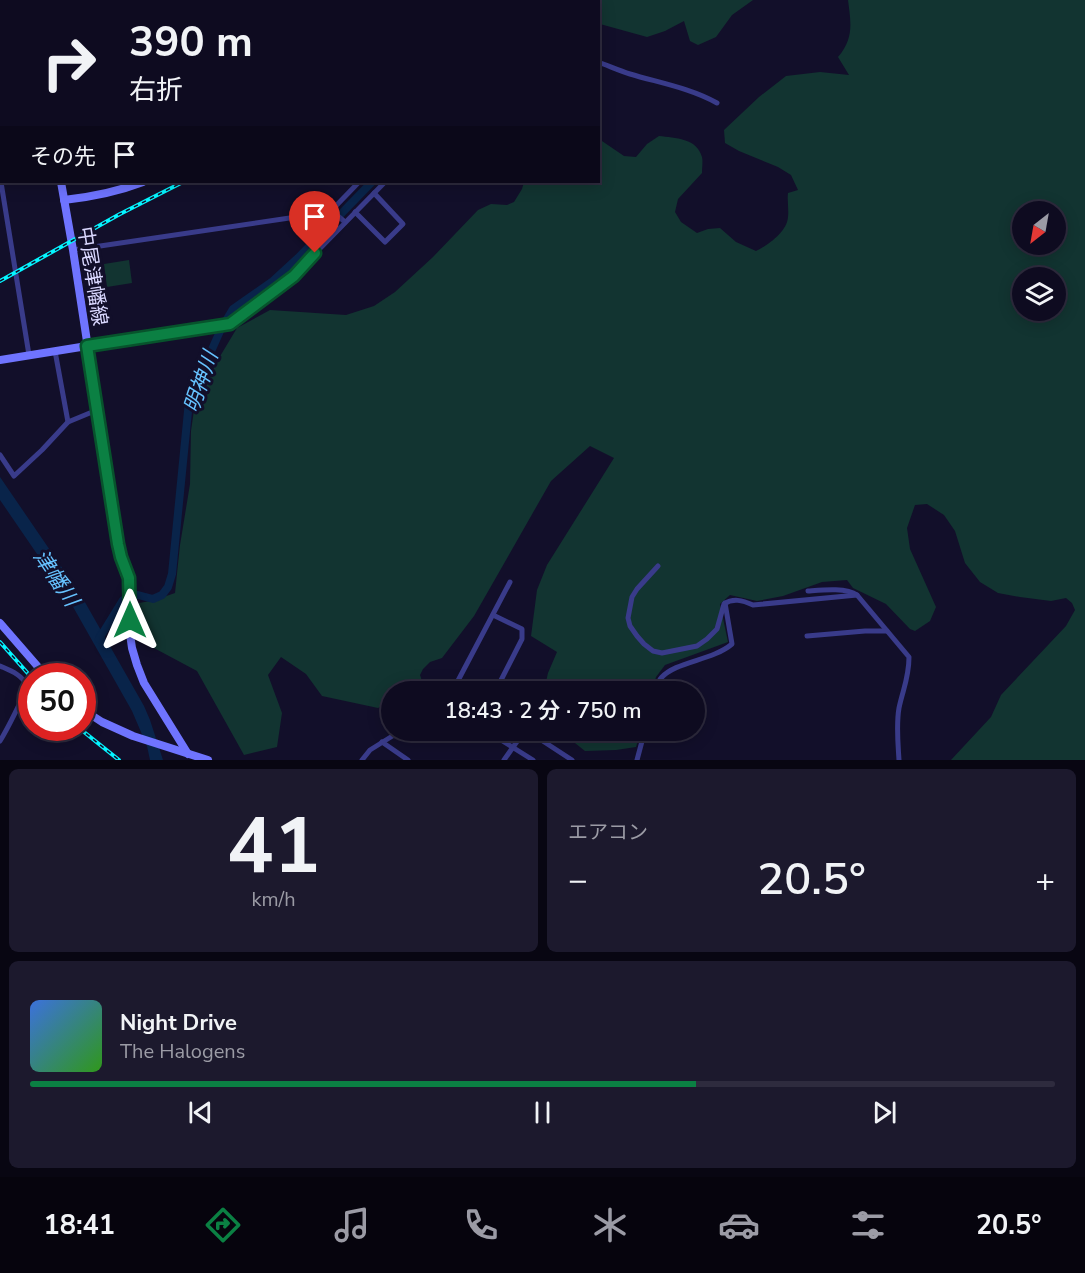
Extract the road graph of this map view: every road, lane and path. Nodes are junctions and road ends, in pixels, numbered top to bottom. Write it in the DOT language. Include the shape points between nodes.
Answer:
graph roads {
  1 [pos="600,63"];
  2 [pos="717,103"];
  3 [pos="1,183"];
  4 [pos="61,183"];
  5 [pos="140,183"];
  6 [pos="358,183"];
  7 [pos="384,183"];
  8 [pos="374,193"];
  9 [pos="64,200"];
  10 [pos="334,212"];
  11 [pos="355,212"];
  12 [pos="344,221"];
  13 [pos="73,250"];
  14 [pos="87,346"];
  15 [pos="55,351"];
  16 [pos="29,355"];
  17 [pos="0,360"];
  18 [pos="98,410"];
  19 [pos="68,422"];
  20 [pos="0,455"];
  21 [pos="658,566"];
  22 [pos="510,582"];
  23 [pos="808,591"];
  24 [pos="857,595"];
  25 [pos="725,603"];
  26 [pos="493,615"];
  27 [pos="0,623"];
  28 [pos="887,632"];
  29 [pos="807,636"];
  30 [pos="35,663"];
  31 [pos="0,666"];
  32 [pos="460,681"];
  33 [pos="501,681"];
  34 [pos="660,681"];
  35 [pos="96,718"];
  36 [pos="0,741"];
  37 [pos="502,741"];
  38 [pos="517,741"];
  39 [pos="540,741"];
  40 [pos="642,741"];
  41 [pos="382,742"];
  42 [pos="512,747"];
  43 [pos="188,754"];
  44 [pos="562,757"];
  45 [pos="201,759"];
  46 [pos="208,760"];
  47 [pos="362,760"];
  48 [pos="408,760"];
  49 [pos="504,760"];
  50 [pos="533,760"];
  51 [pos="572,760"];
  52 [pos="637,760"];
  53 [pos="899,760"];
  1 -- 2 [label="street"];
  3 -- 16 [label="street"];
  4 -- 9 [label="main road, 中尾津幡線"];
  5 -- 9 [label="main road"];
  6 -- 10 [label="street"];
  7 -- 8 [label="street"];
  8 -- 11 [label="street"];
  8 -- 11 [label="street" via="403,224 385,242"];
  9 -- 13 [label="main road, 中尾津幡線"];
  10 -- 12 [label="street"];
  10 -- 13 [label="street"];
  11 -- 12 [label="street"];
  12 -- 14 [label="street" via="294,276 230,324"];
  13 -- 14 [label="main road, 中尾津幡線"];
  14 -- 15 [label="main road"];
  14 -- 18 [label="main road, 中尾津幡線"];
  15 -- 16 [label="main road"];
  15 -- 19 [label="street"];
  16 -- 17 [label="main road"];
  18 -- 19 [label="street"];
  18 -- 43 [label="main road, 中尾津幡線" via="118,544 129,578 132,648 144,683"];
  19 -- 20 [label="street" via="14,476"];
  21 -- 25 [label="street" via="636,589 628,618 637,636 653,651 662,653 697,646 717,629"];
  22 -- 26 [label="street"];
  23 -- 24 [label="street" via="852,591"];
  24 -- 25 [label="street"];
  24 -- 28 [label="street"];
  25 -- 34 [label="street" via="732,644 703,660 673,669"];
  26 -- 32 [label="street"];
  26 -- 33 [label="street" via="522,628 522,639"];
  27 -- 30 [label="main road"];
  28 -- 29 [label="street"];
  28 -- 53 [label="street" via="909,657 899,708"];
  31 -- 36 [label="street" via="26,683 19,706"];
  35 -- 43 [label="main road" via="133,736"];
  37 -- 42 [label="street"];
  38 -- 42 [label="street"];
  39 -- 44 [label="street"];
  40 -- 52 [label="street"];
  41 -- 47 [label="street"];
  41 -- 48 [label="street"];
  42 -- 49 [label="street"];
  42 -- 50 [label="street"];
  43 -- 45 [label="main road"];
  44 -- 51 [label="street"];
  45 -- 46 [label="main road"];
}
